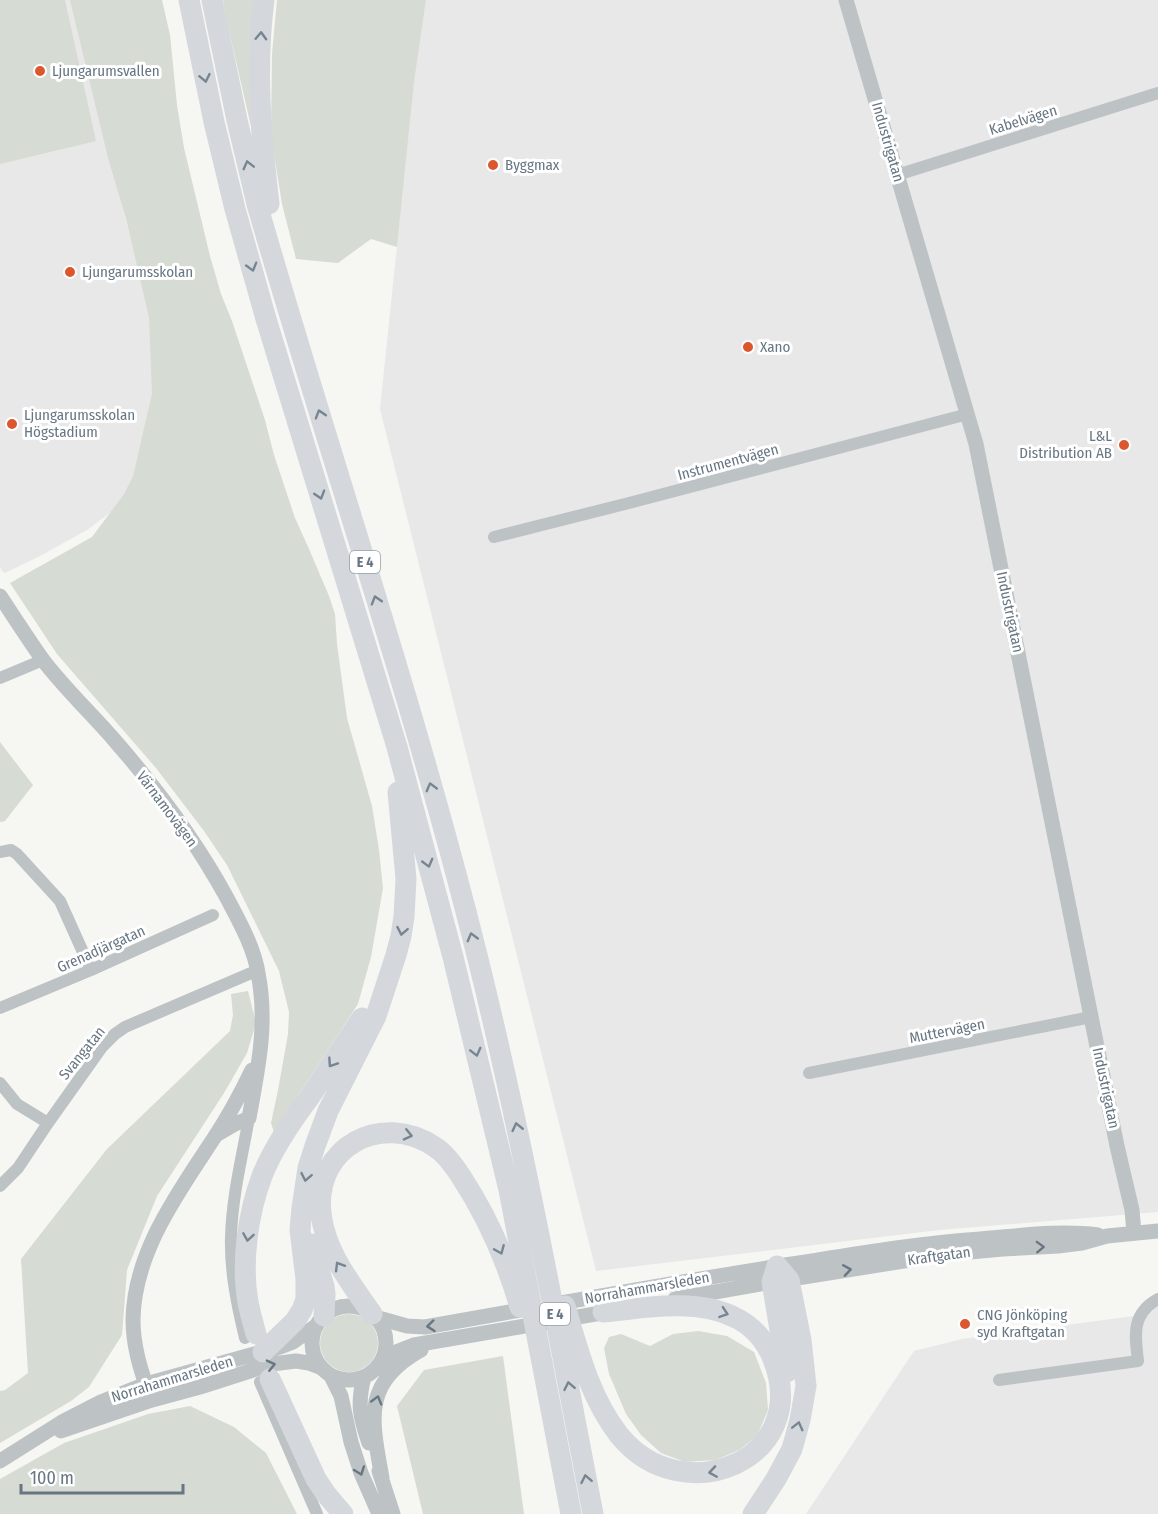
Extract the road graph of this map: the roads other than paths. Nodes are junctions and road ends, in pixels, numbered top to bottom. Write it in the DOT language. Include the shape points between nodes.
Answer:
graph roads {
  1 [pos="212,0"];
  2 [pos="264,0"];
  3 [pos="846,0"];
  4 [pos="190,7"];
  5 [pos="1158,93"];
  6 [pos="897,175"];
  7 [pos="280,282"];
  8 [pos="968,414"];
  9 [pos="494,537"];
  10 [pos="0,596"];
  11 [pos="43,660"];
  12 [pos="0,678"];
  13 [pos="384,706"];
  14 [pos="0,852"];
  15 [pos="213,915"];
  16 [pos="91,970"];
  17 [pos="258,970"];
  18 [pos="388,980"];
  19 [pos="0,1008"];
  20 [pos="1091,1017"];
  21 [pos="260,1056"];
  22 [pos="809,1073"];
  23 [pos="0,1083"];
  24 [pos="249,1118"];
  25 [pos="48,1123"];
  26 [pos="216,1135"];
  27 [pos="530,1184"];
  28 [pos="0,1186"];
  29 [pos="302,1208"];
  30 [pos="1158,1231"];
  31 [pos="1134,1233"];
  32 [pos="779,1276"];
  33 [pos="1158,1299"];
  34 [pos="602,1304"];
  35 [pos="374,1316"];
  36 [pos="321,1321"];
  37 [pos="254,1341"];
  38 [pos="437,1342"];
  39 [pos="381,1362"];
  40 [pos="326,1372"];
  41 [pos="364,1377"];
  42 [pos="265,1380"];
  43 [pos="999,1380"];
  44 [pos="146,1384"];
  45 [pos="152,1400"];
  46 [pos="780,1411"];
  47 [pos="29,1442"];
  48 [pos="559,1446"];
  49 [pos="0,1461"];
  50 [pos="382,1478"];
  51 [pos="317,1514"];
  52 [pos="343,1514"];
  53 [pos="380,1514"];
  54 [pos="393,1514"];
  55 [pos="571,1514"];
  56 [pos="593,1514"];
  57 [pos="753,1514"];
  7 -- 1 [label="highway, one-way" via="239,130"];
  7 -- 2 [label="highway, E 4, one-way" via="259,96"];
  3 -- 6 [label="street, Industrigatan"];
  4 -- 13 [label="highway, E 4, one-way" via="235,208"];
  5 -- 6 [label="street, Kabelvägen"];
  6 -- 8 [label="street, Industrigatan"];
  27 -- 7 [label="highway, E 4, one-way" via="477,954 418,740"];
  8 -- 9 [label="street, Instrumentvägen"];
  8 -- 20 [label="street, Industrigatan"];
  10 -- 11 [label="street, Värnamovägen"];
  11 -- 12 [label="street"];
  11 -- 17 [label="street, Värnamovägen" via="168,807 239,919"];
  13 -- 18 [label="highway, one-way" via="399,796 406,879 401,936"];
  13 -- 48 [label="highway, E 4, one-way" via="453,957 509,1190"];
  14 -- 16 [label="street" via="11,850 17,854 60,901"];
  15 -- 16 [label="street, Grenadjärgatan"];
  16 -- 19 [label="street, Grenadjärgatan"];
  17 -- 21 [label="street, Värnamovägen" via="262,1008"];
  17 -- 25 [label="street, Svangatan" via="115,1034"];
  18 -- 29 [label="highway, one-way" via="376,1016 328,1111 308,1168"];
  18 -- 37 [label="highway, one-way" via="292,1120 262,1176 246,1253"];
  20 -- 22 [label="street, Muttervägen"];
  20 -- 31 [label="street, Industrigatan"];
  21 -- 24 [label="street, Värnamovägen"];
  21 -- 26 [label="street, Värnamovägen"];
  23 -- 25 [label="street" via="17,1104"];
  24 -- 26 [label="street, Värnamovägen"];
  24 -- 37 [label="street" via="231,1235 233,1281"];
  25 -- 28 [label="street, Svangatan" via="18,1168"];
  26 -- 44 [label="street, Värnamovägen" via="175,1197 141,1270 133,1319"];
  46 -- 27 [label="highway, one-way" via="763,1444 724,1470 687,1474 663,1468 639,1455 602,1410 586,1375"];
  56 -- 27 [label="highway, E 4, one-way"];
  29 -- 36 [label="highway" via="324,1286"];
  29 -- 37 [label="highway" via="306,1299 295,1321"];
  30 -- 31 [label="street, Kraftgatan"];
  31 -- 32 [label="street, Kraftgatan" via="1058,1246 948,1254"];
  32 -- 34 [label="street, Norrahammarsleden"];
  32 -- 46 [label="highway" via="788,1374"];
  57 -- 32 [label="highway, one-way" via="792,1449 806,1386 801,1340"];
  33 -- 43 [label="street" via="1138,1318 1138,1361"];
  34 -- 35 [label="street, Norrahammarsleden, one-way" via="486,1316 425,1327"];
  34 -- 38 [label="street, Norrahammarsleden"];
  34 -- 46 [label="highway, one-way" via="714,1310 751,1327 764,1342 778,1372"];
  35 -- 36 [label="street" via="363,1309 343,1307"];
  35 -- 39 [label="street" via="386,1338"];
  35 -- 48 [label="highway, one-way" via="328,1245 321,1194 332,1163 352,1142 369,1135 402,1133 437,1148 453,1165 499,1247 515,1288"];
  36 -- 37 [label="street, Norrahammarsleden" via="293,1342"];
  36 -- 40 [label="street" via="312,1347 315,1359"];
  37 -- 44 [label="street, Norrahammarsleden"];
  38 -- 39 [label="street, Norrahammarsleden" via="414,1345"];
  50 -- 38 [label="street, one-way" via="373,1424 375,1401 395,1368"];
  39 -- 41 [label="street"];
  40 -- 41 [label="street" via="341,1380"];
  45 -- 40 [label="street, Norrahammarsleden, one-way" via="272,1364 296,1361"];
  40 -- 53 [label="street, one-way" via="341,1396 361,1473"];
  41 -- 50 [label="street" via="359,1395 361,1419"];
  42 -- 51 [label="street"];
  42 -- 52 [label="highway" via="316,1479"];
  44 -- 45 [label="street, Värnamovägen"];
  44 -- 47 [label="street, Norrahammarsleden" via="101,1402"];
  45 -- 47 [label="street, Norrahammarsleden"];
  47 -- 49 [label="street, Norrahammarsleden"];
  48 -- 55 [label="highway, E 4"];
  50 -- 54 [label="street"];
}
